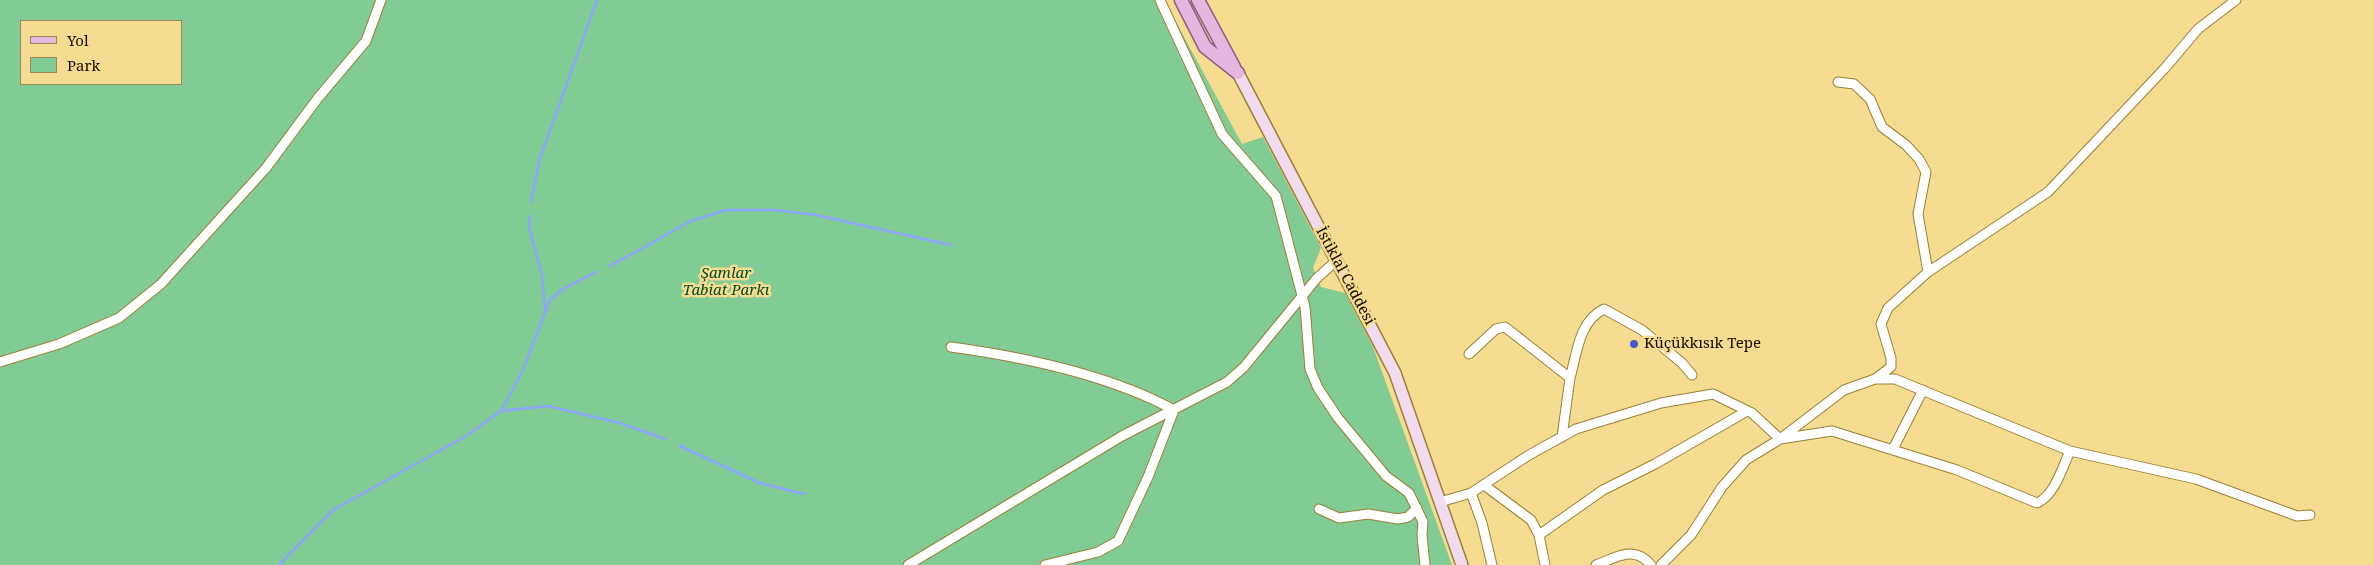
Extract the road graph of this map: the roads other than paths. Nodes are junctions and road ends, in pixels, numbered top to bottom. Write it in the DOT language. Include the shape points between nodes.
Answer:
graph roads {
  1 [pos="381,0"];
  2 [pos="1160,0"];
  3 [pos="1181,0"];
  4 [pos="1198,0"];
  5 [pos="2236,0"];
  6 [pos="1238,73"];
  7 [pos="1838,82"];
  8 [pos="1337,260"];
  9 [pos="1928,272"];
  10 [pos="1301,296"];
  11 [pos="951,347"];
  12 [pos="1469,354"];
  13 [pos="0,362"];
  14 [pos="1692,376"];
  15 [pos="1570,378"];
  16 [pos="1875,379"];
  17 [pos="1923,390"];
  18 [pos="1174,410"];
  19 [pos="1747,410"];
  20 [pos="1562,437"];
  21 [pos="1780,439"];
  22 [pos="1894,449"];
  23 [pos="2070,451"];
  24 [pos="1484,485"];
  25 [pos="1470,493"];
  26 [pos="1440,502"];
  27 [pos="1417,508"];
  28 [pos="1319,509"];
  29 [pos="2310,515"];
  30 [pos="1539,535"];
  31 [pos="908,565"];
  32 [pos="1045,565"];
  33 [pos="1425,565"];
  34 [pos="1462,565"];
  35 [pos="1492,565"];
  36 [pos="1545,565"];
  37 [pos="1596,565"];
  38 [pos="1652,565"];
  39 [pos="1661,565"];
  1 -- 13 [label="street" via="366,41 266,168 162,284 119,318 59,344"];
  2 -- 10 [label="street" via="1222,134 1276,196"];
  3 -- 6 [label="main road" via="1205,47"];
  4 -- 6 [label="main road, İstiklal Caddesi"];
  5 -- 9 [label="street" via="2198,28 2165,68 2048,192"];
  6 -- 8 [label="main road, İstiklal Caddesi"];
  7 -- 9 [label="street" via="1854,84 1870,99 1882,127 1906,145 1926,172 1918,214"];
  8 -- 10 [label="street"];
  8 -- 26 [label="main road, İstiklal Caddesi" via="1395,372"];
  9 -- 16 [label="street" via="1888,308 1881,324 1891,367"];
  10 -- 18 [label="street" via="1244,367 1227,382"];
  10 -- 27 [label="street" via="1307,318 1310,369 1318,388 1338,418 1386,476 1409,492"];
  11 -- 18 [label="street" via="988,352 1106,381"];
  12 -- 15 [label="street" via="1496,328 1505,327"];
  14 -- 15 [label="street" via="1682,363 1642,330 1604,309 1593,314 1583,331"];
  15 -- 20 [label="street"];
  16 -- 17 [label="street" via="1895,379"];
  16 -- 21 [label="street" via="1844,390"];
  17 -- 22 [label="street"];
  17 -- 23 [label="street"];
  18 -- 31 [label="street" via="1122,436"];
  18 -- 32 [label="street" via="1118,541 1098,552"];
  19 -- 20 [label="street" via="1713,394 1661,403 1576,429"];
  19 -- 21 [label="street"];
  19 -- 30 [label="street" via="1655,464 1603,490"];
  20 -- 24 [label="street"];
  21 -- 22 [label="street" via="1832,431"];
  21 -- 39 [label="street" via="1746,460 1722,487 1691,535"];
  22 -- 23 [label="street" via="1957,470 2037,503 2045,500"];
  23 -- 29 [label="street" via="2196,479 2297,516"];
  24 -- 25 [label="street"];
  24 -- 30 [label="street" via="1531,520"];
  25 -- 26 [label="street"];
  25 -- 35 [label="street" via="1482,523"];
  26 -- 34 [label="main road, İstiklal Caddesi"];
  27 -- 28 [label="street" via="1408,517 1398,519 1368,514 1339,518"];
  27 -- 33 [label="street" via="1423,522"];
  30 -- 36 [label="street"];
  37 -- 38 [label="street" via="1631,553 1644,556"];
}
